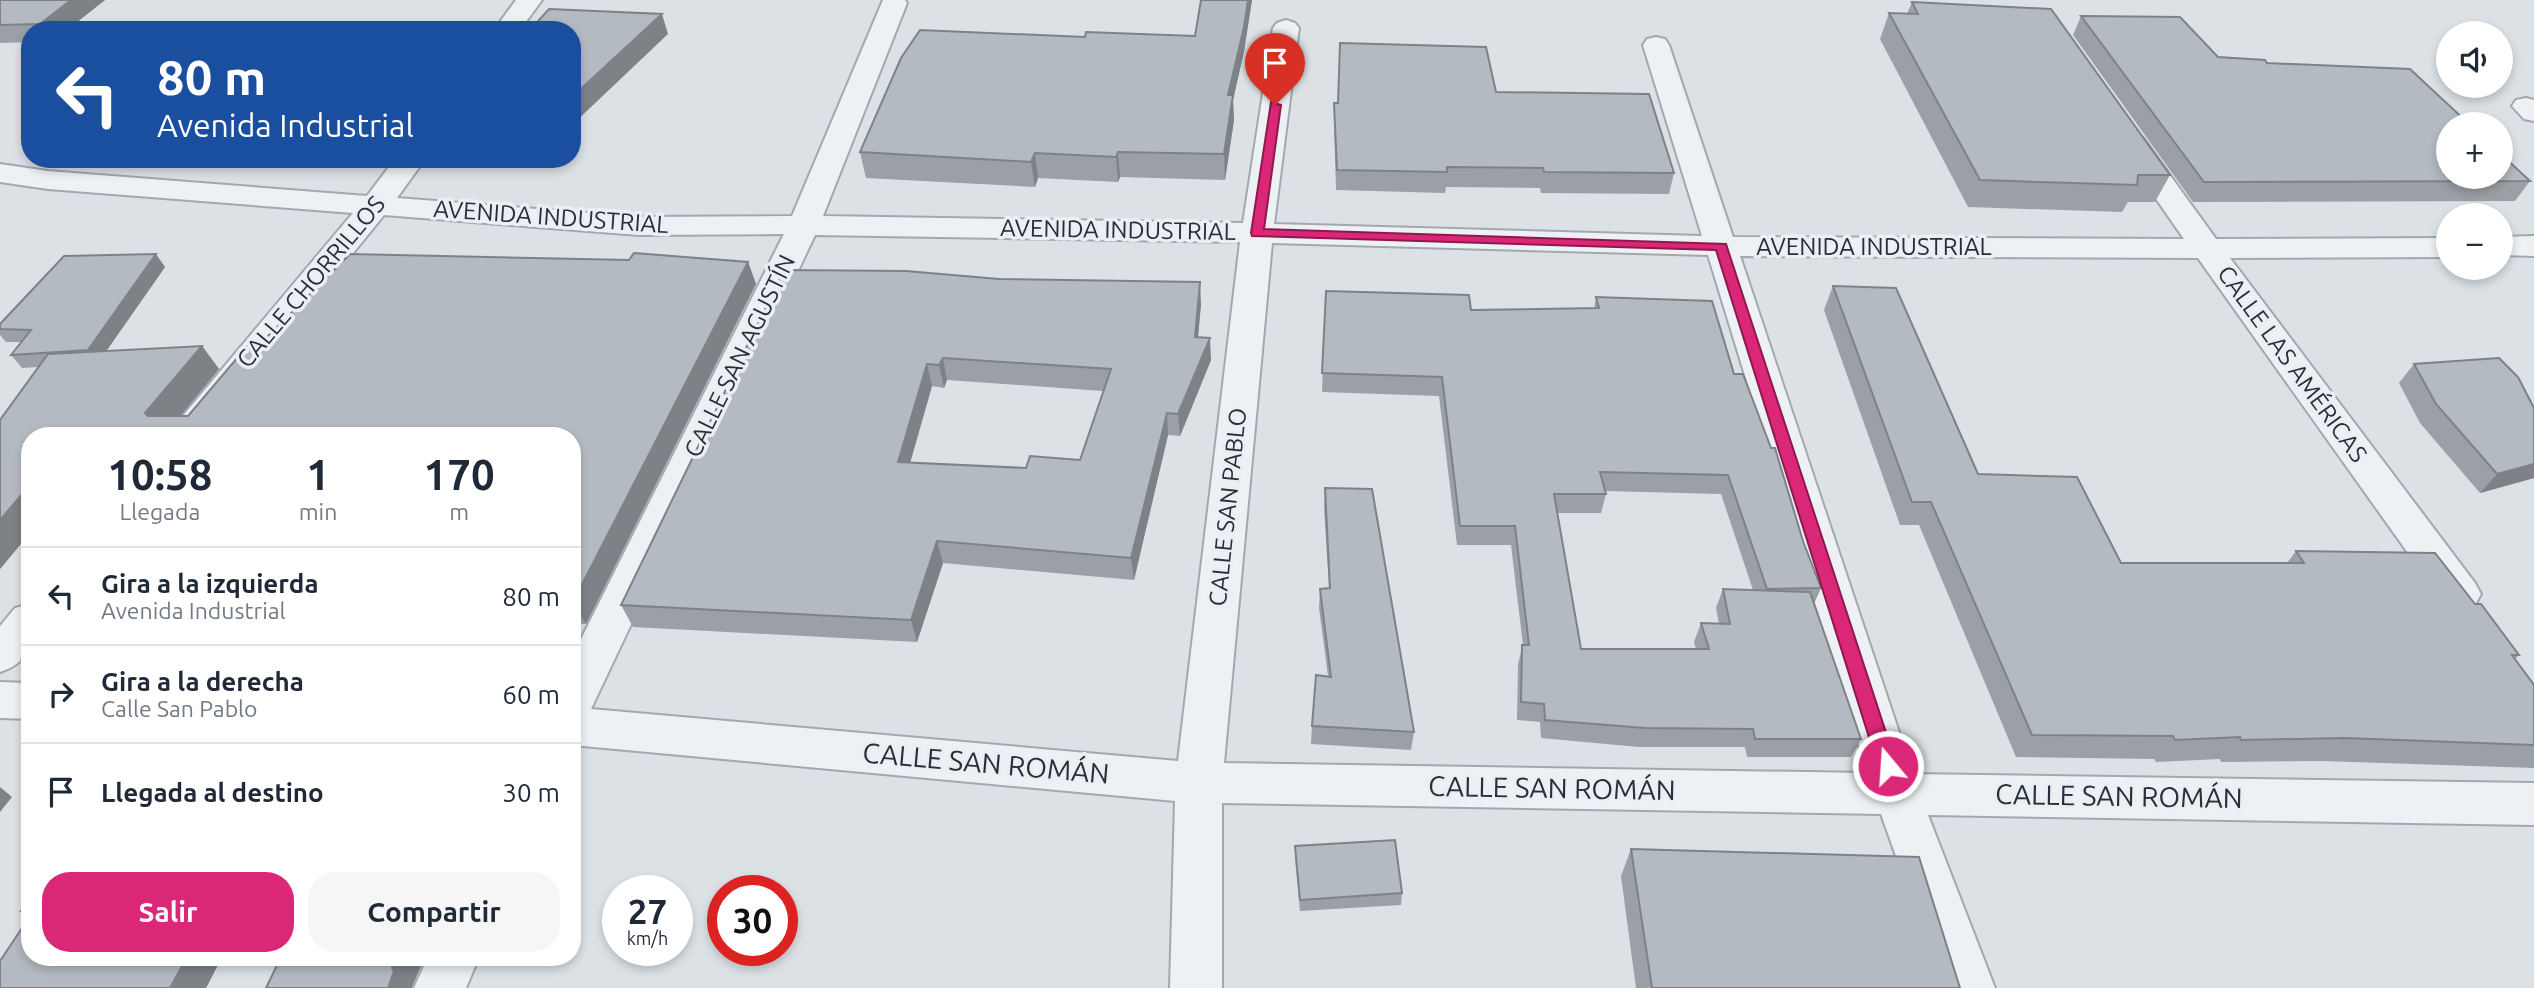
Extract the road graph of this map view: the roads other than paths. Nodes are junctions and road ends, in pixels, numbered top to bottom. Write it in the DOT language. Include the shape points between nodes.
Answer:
graph roads {
  1 [pos="529,0"];
  2 [pos="894,4"];
  3 [pos="514,21"];
  4 [pos="1286,28"];
  5 [pos="1656,45"];
  6 [pos="2115,118"];
  7 [pos="404,168"];
  8 [pos="0,173"];
  9 [pos="376,205"];
  10 [pos="804,225"];
  11 [pos="1257,233"];
  12 [pos="1721,246"];
  13 [pos="2513,246"];
  14 [pos="2534,246"];
  15 [pos="2436,247"];
  16 [pos="2207,249"];
  17 [pos="191,427"];
  18 [pos="2477,616"];
  19 [pos="21,630"];
  20 [pos="0,655"];
  21 [pos="581,683"];
  22 [pos="0,700"];
  23 [pos="21,701"];
  24 [pos="581,727"];
  25 [pos="1199,783"];
  26 [pos="1896,792"];
  27 [pos="2534,804"];
  28 [pos="450,966"];
  29 [pos="440,988"];
  30 [pos="1196,988"];
  31 [pos="1969,988"];
  1 -- 3 [label="street"];
  2 -- 10 [label="street, CALLE SAN AGUSTÍN"];
  4 -- 11 [label="street, CALLE SAN PABLO"];
  5 -- 12 [label="street"];
  6 -- 16 [label="street, CALLE LAS AMÉRICAS"];
  7 -- 9 [label="street, CALLE CHORRILLOS"];
  8 -- 9 [label="street, AVENIDA INDUSTRIAL"];
  9 -- 10 [label="street, AVENIDA INDUSTRIAL" via="639,226"];
  9 -- 17 [label="street, CALLE CHORRILLOS"];
  10 -- 11 [label="street, AVENIDA INDUSTRIAL"];
  10 -- 21 [label="street, CALLE SAN AGUSTÍN"];
  11 -- 12 [label="street, AVENIDA INDUSTRIAL"];
  11 -- 25 [label="street, CALLE SAN PABLO"];
  12 -- 16 [label="street, AVENIDA INDUSTRIAL"];
  12 -- 26 [label="street"];
  13 -- 14 [label="street"];
  15 -- 16 [label="street, AVENIDA INDUSTRIAL"];
  16 -- 18 [label="street, CALLE LAS AMÉRICAS"];
  19 -- 20 [label="street"];
  22 -- 23 [label="street"];
  24 -- 25 [label="street, CALLE SAN ROMÁN"];
  25 -- 26 [label="street, CALLE SAN ROMÁN"];
  25 -- 30 [label="street, CALLE SAN PABLO"];
  26 -- 27 [label="street, CALLE SAN ROMÁN"];
  26 -- 31 [label="street"];
  28 -- 29 [label="street"];
}
